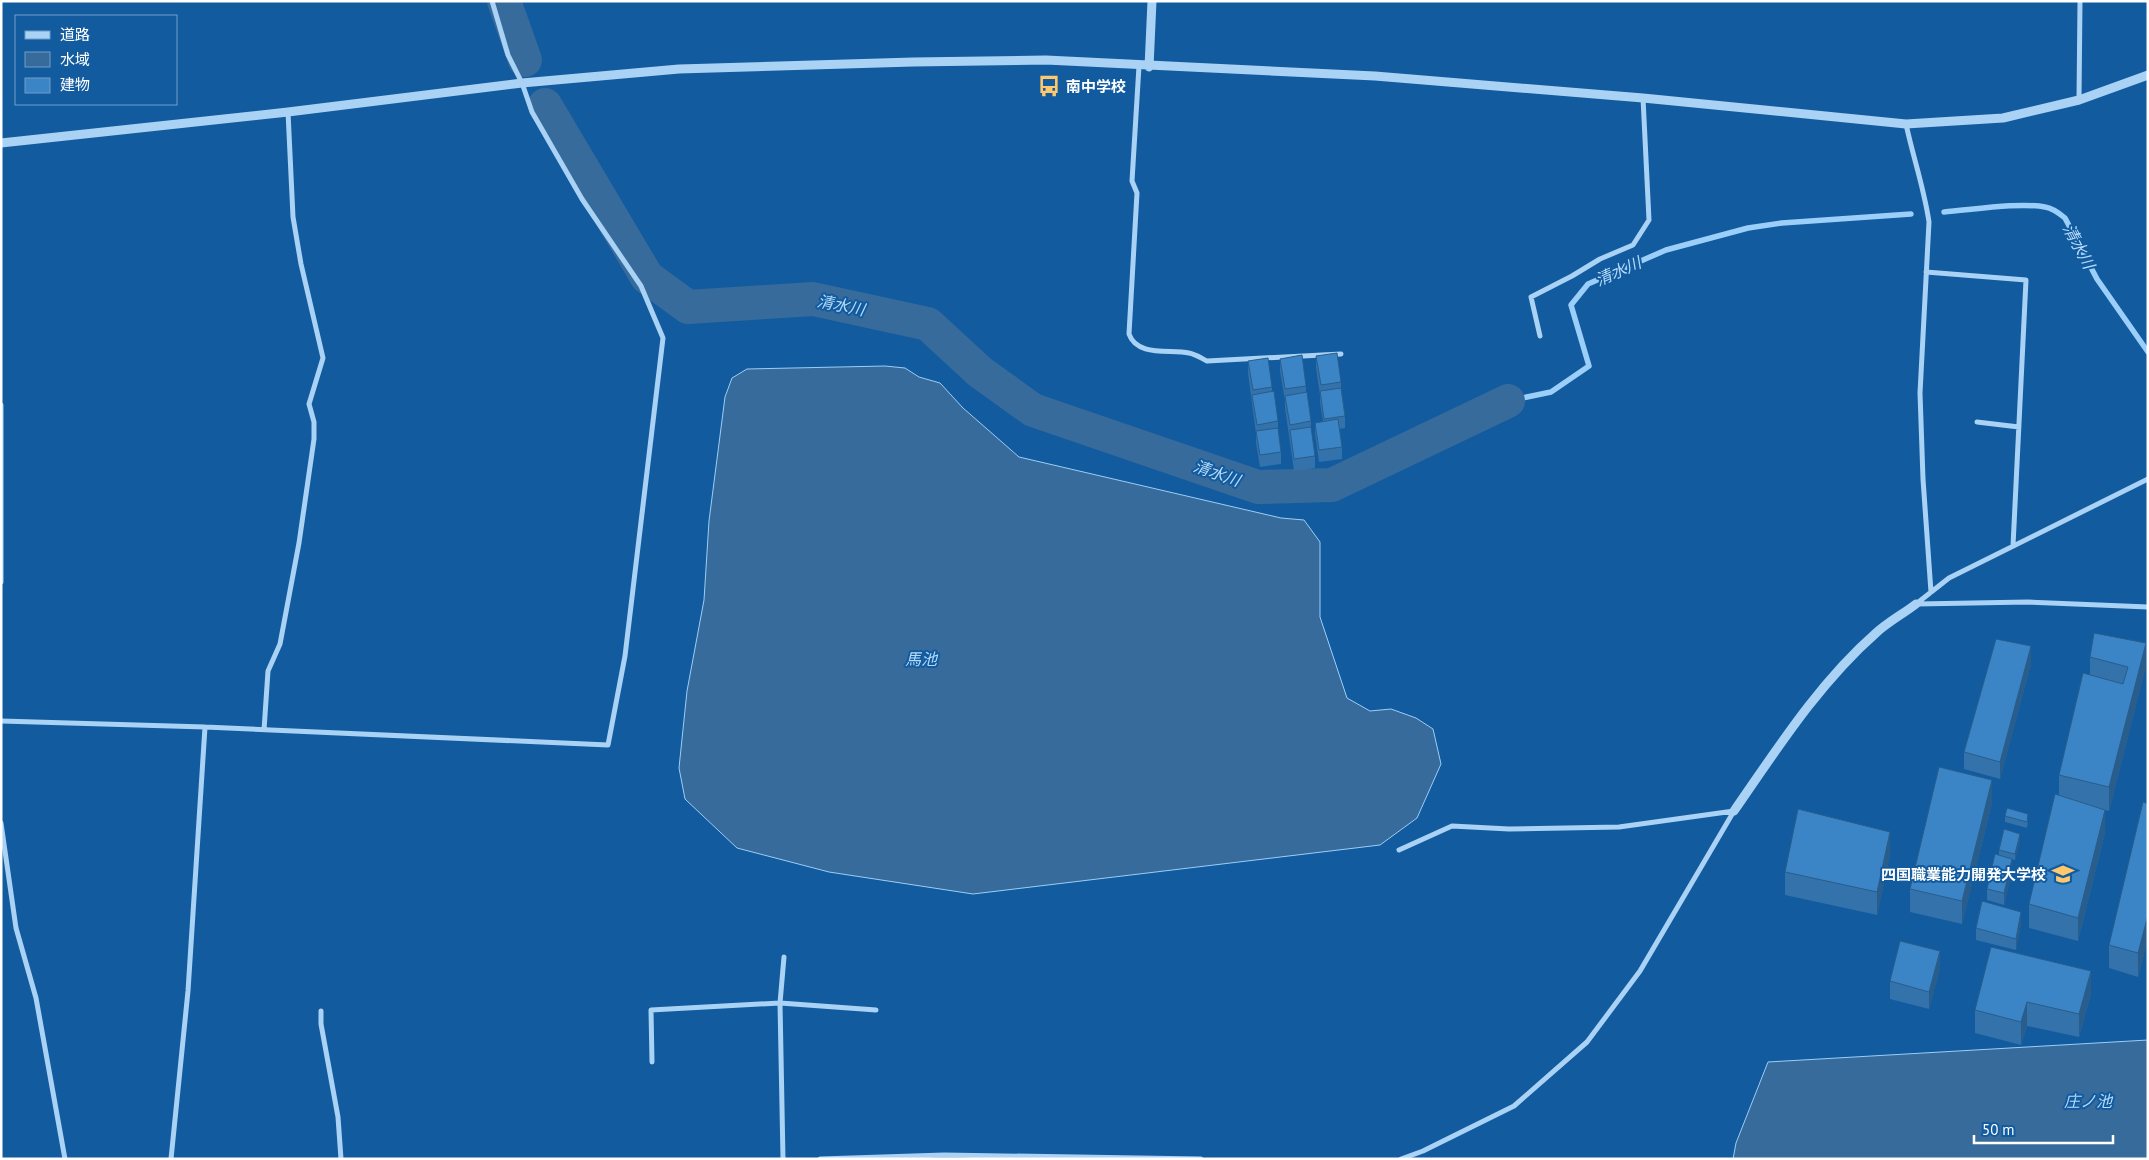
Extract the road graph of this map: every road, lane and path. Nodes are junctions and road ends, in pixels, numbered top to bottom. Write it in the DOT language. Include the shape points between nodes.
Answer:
graph roads {
  1 [pos="492,1"];
  2 [pos="1152,1"];
  3 [pos="2080,1"];
  4 [pos="1140,66"];
  5 [pos="1149,66"];
  6 [pos="2148,75"];
  7 [pos="522,83"];
  8 [pos="1643,98"];
  9 [pos="2079,100"];
  10 [pos="288,112"];
  11 [pos="1906,124"];
  12 [pos="1,143"];
  13 [pos="1926,272"];
  14 [pos="1540,336"];
  15 [pos="1341,354"];
  16 [pos="1,405"];
  17 [pos="1977,422"];
  18 [pos="2019,427"];
  19 [pos="2148,479"];
  20 [pos="2013,546"];
  21 [pos="1,582"];
  22 [pos="1932,592"];
  23 [pos="1916,604"];
  24 [pos="2148,607"];
  25 [pos="1,721"];
  26 [pos="205,727"];
  27 [pos="264,730"];
  28 [pos="1734,811"];
  29 [pos="1,823"];
  30 [pos="1398,850"];
  31 [pos="784,957"];
  32 [pos="780,1003"];
  33 [pos="876,1010"];
  34 [pos="321,1011"];
  35 [pos="652,1062"];
  36 [pos="65,1159"];
  37 [pos="172,1159"];
  38 [pos="341,1159"];
  39 [pos="783,1159"];
  40 [pos="820,1159"];
  41 [pos="1201,1159"];
  42 [pos="1401,1159"];
  1 -- 7 [label="street" via="508,55"];
  2 -- 5 [label="street"];
  3 -- 9 [label="street"];
  4 -- 5 [label="street"];
  4 -- 7 [label="street" via="1046,60 885,62 679,69"];
  4 -- 15 [label="street" via="1132,181 1136,192 1129,334 1132,342 1142,348 1191,353 1207,361"];
  5 -- 8 [label="street" via="1375,76"];
  6 -- 9 [label="street"];
  7 -- 10 [label="street"];
  7 -- 27 [label="street" via="532,112 582,199 641,286 663,338 625,656 608,745"];
  8 -- 11 [label="street"];
  8 -- 14 [label="street" via="1649,220 1633,245 1600,259 1531,297"];
  9 -- 11 [label="street" via="2003,118"];
  10 -- 12 [label="street"];
  10 -- 27 [label="street" via="293,217 323,358 309,404 314,439 280,644 268,671"];
  11 -- 13 [label="street" via="1929,222"];
  13 -- 18 [label="street" via="2026,280"];
  13 -- 22 [label="street" via="1920,393"];
  16 -- 21 [label="street"];
  17 -- 18 [label="street"];
  18 -- 20 [label="street"];
  19 -- 20 [label="street"];
  20 -- 22 [label="street" via="1949,578"];
  22 -- 23 [label="street"];
  23 -- 24 [label="street" via="2028,602"];
  23 -- 28 [label="street" via="1876,633 1834,675"];
  25 -- 26 [label="street"];
  26 -- 27 [label="street"];
  26 -- 37 [label="street" via="188,991"];
  28 -- 30 [label="street" via="1619,826 1509,829 1452,826"];
  28 -- 42 [label="street" via="1640,971 1587,1042 1514,1106"];
  29 -- 36 [label="street" via="16,928 36,998"];
  31 -- 32 [label="street"];
  32 -- 33 [label="street"];
  32 -- 35 [label="street" via="652,1010"];
  32 -- 39 [label="street"];
  34 -- 38 [label="street" via="338,1117"];
  40 -- 41 [label="street" via="944,1154"];
}
